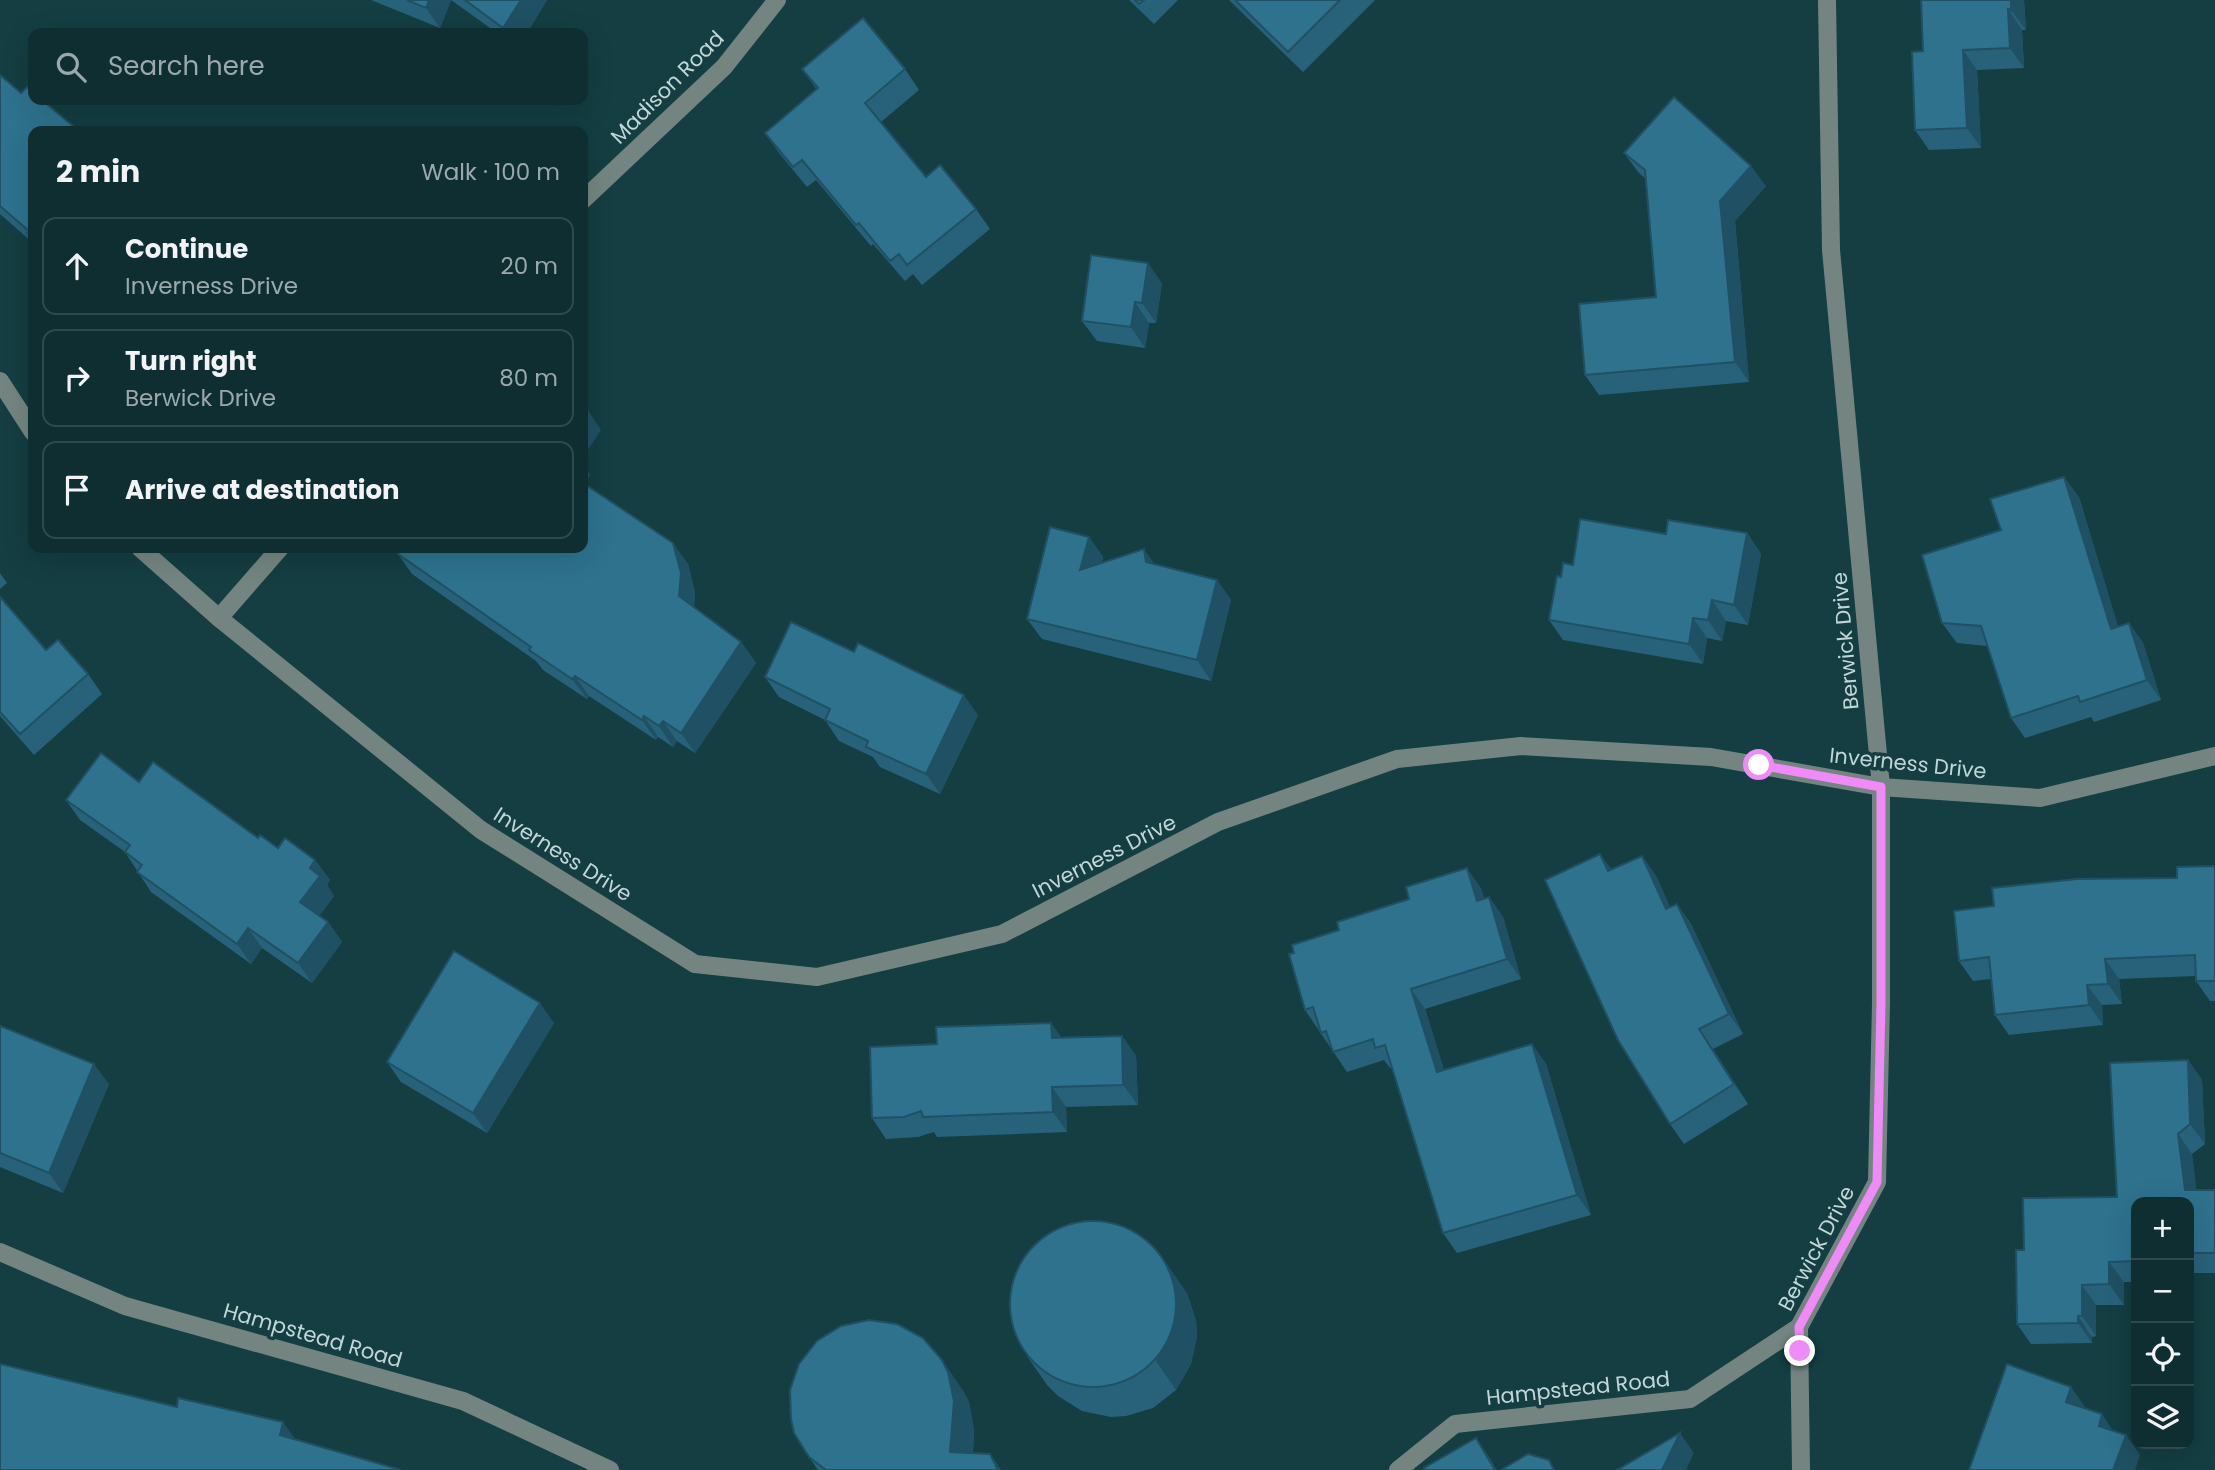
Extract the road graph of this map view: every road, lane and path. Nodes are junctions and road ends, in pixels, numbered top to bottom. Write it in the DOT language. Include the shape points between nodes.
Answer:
graph roads {
  1 [pos="777,0"];
  2 [pos="1827,0"];
  3 [pos="588,195"];
  4 [pos="0,381"];
  5 [pos="28,424"];
  6 [pos="146,553"];
  7 [pos="276,553"];
  8 [pos="219,618"];
  9 [pos="2215,756"];
  10 [pos="1881,787"];
  11 [pos="0,1252"];
  12 [pos="1799,1327"];
  13 [pos="610,1470"];
  14 [pos="1398,1470"];
  15 [pos="1801,1470"];
  1 -- 3 [label="street, Madison Road" via="724,67"];
  2 -- 10 [label="street, Berwick Drive" via="1831,250"];
  4 -- 5 [label="street"];
  6 -- 8 [label="street, Inverness Drive"];
  7 -- 8 [label="street"];
  8 -- 10 [label="street, Inverness Drive" via="481,830 695,964 817,977 1002,934 1218,822 1397,759 1521,746 1711,757"];
  9 -- 10 [label="street, Inverness Drive" via="2040,799"];
  10 -- 12 [label="street, Berwick Drive" via="1877,1182"];
  11 -- 13 [label="street, Hampstead Road" via="125,1306 463,1401"];
  12 -- 14 [label="street, Hampstead Road" via="1690,1399 1455,1424"];
  12 -- 15 [label="street, Berwick Drive"];
}
